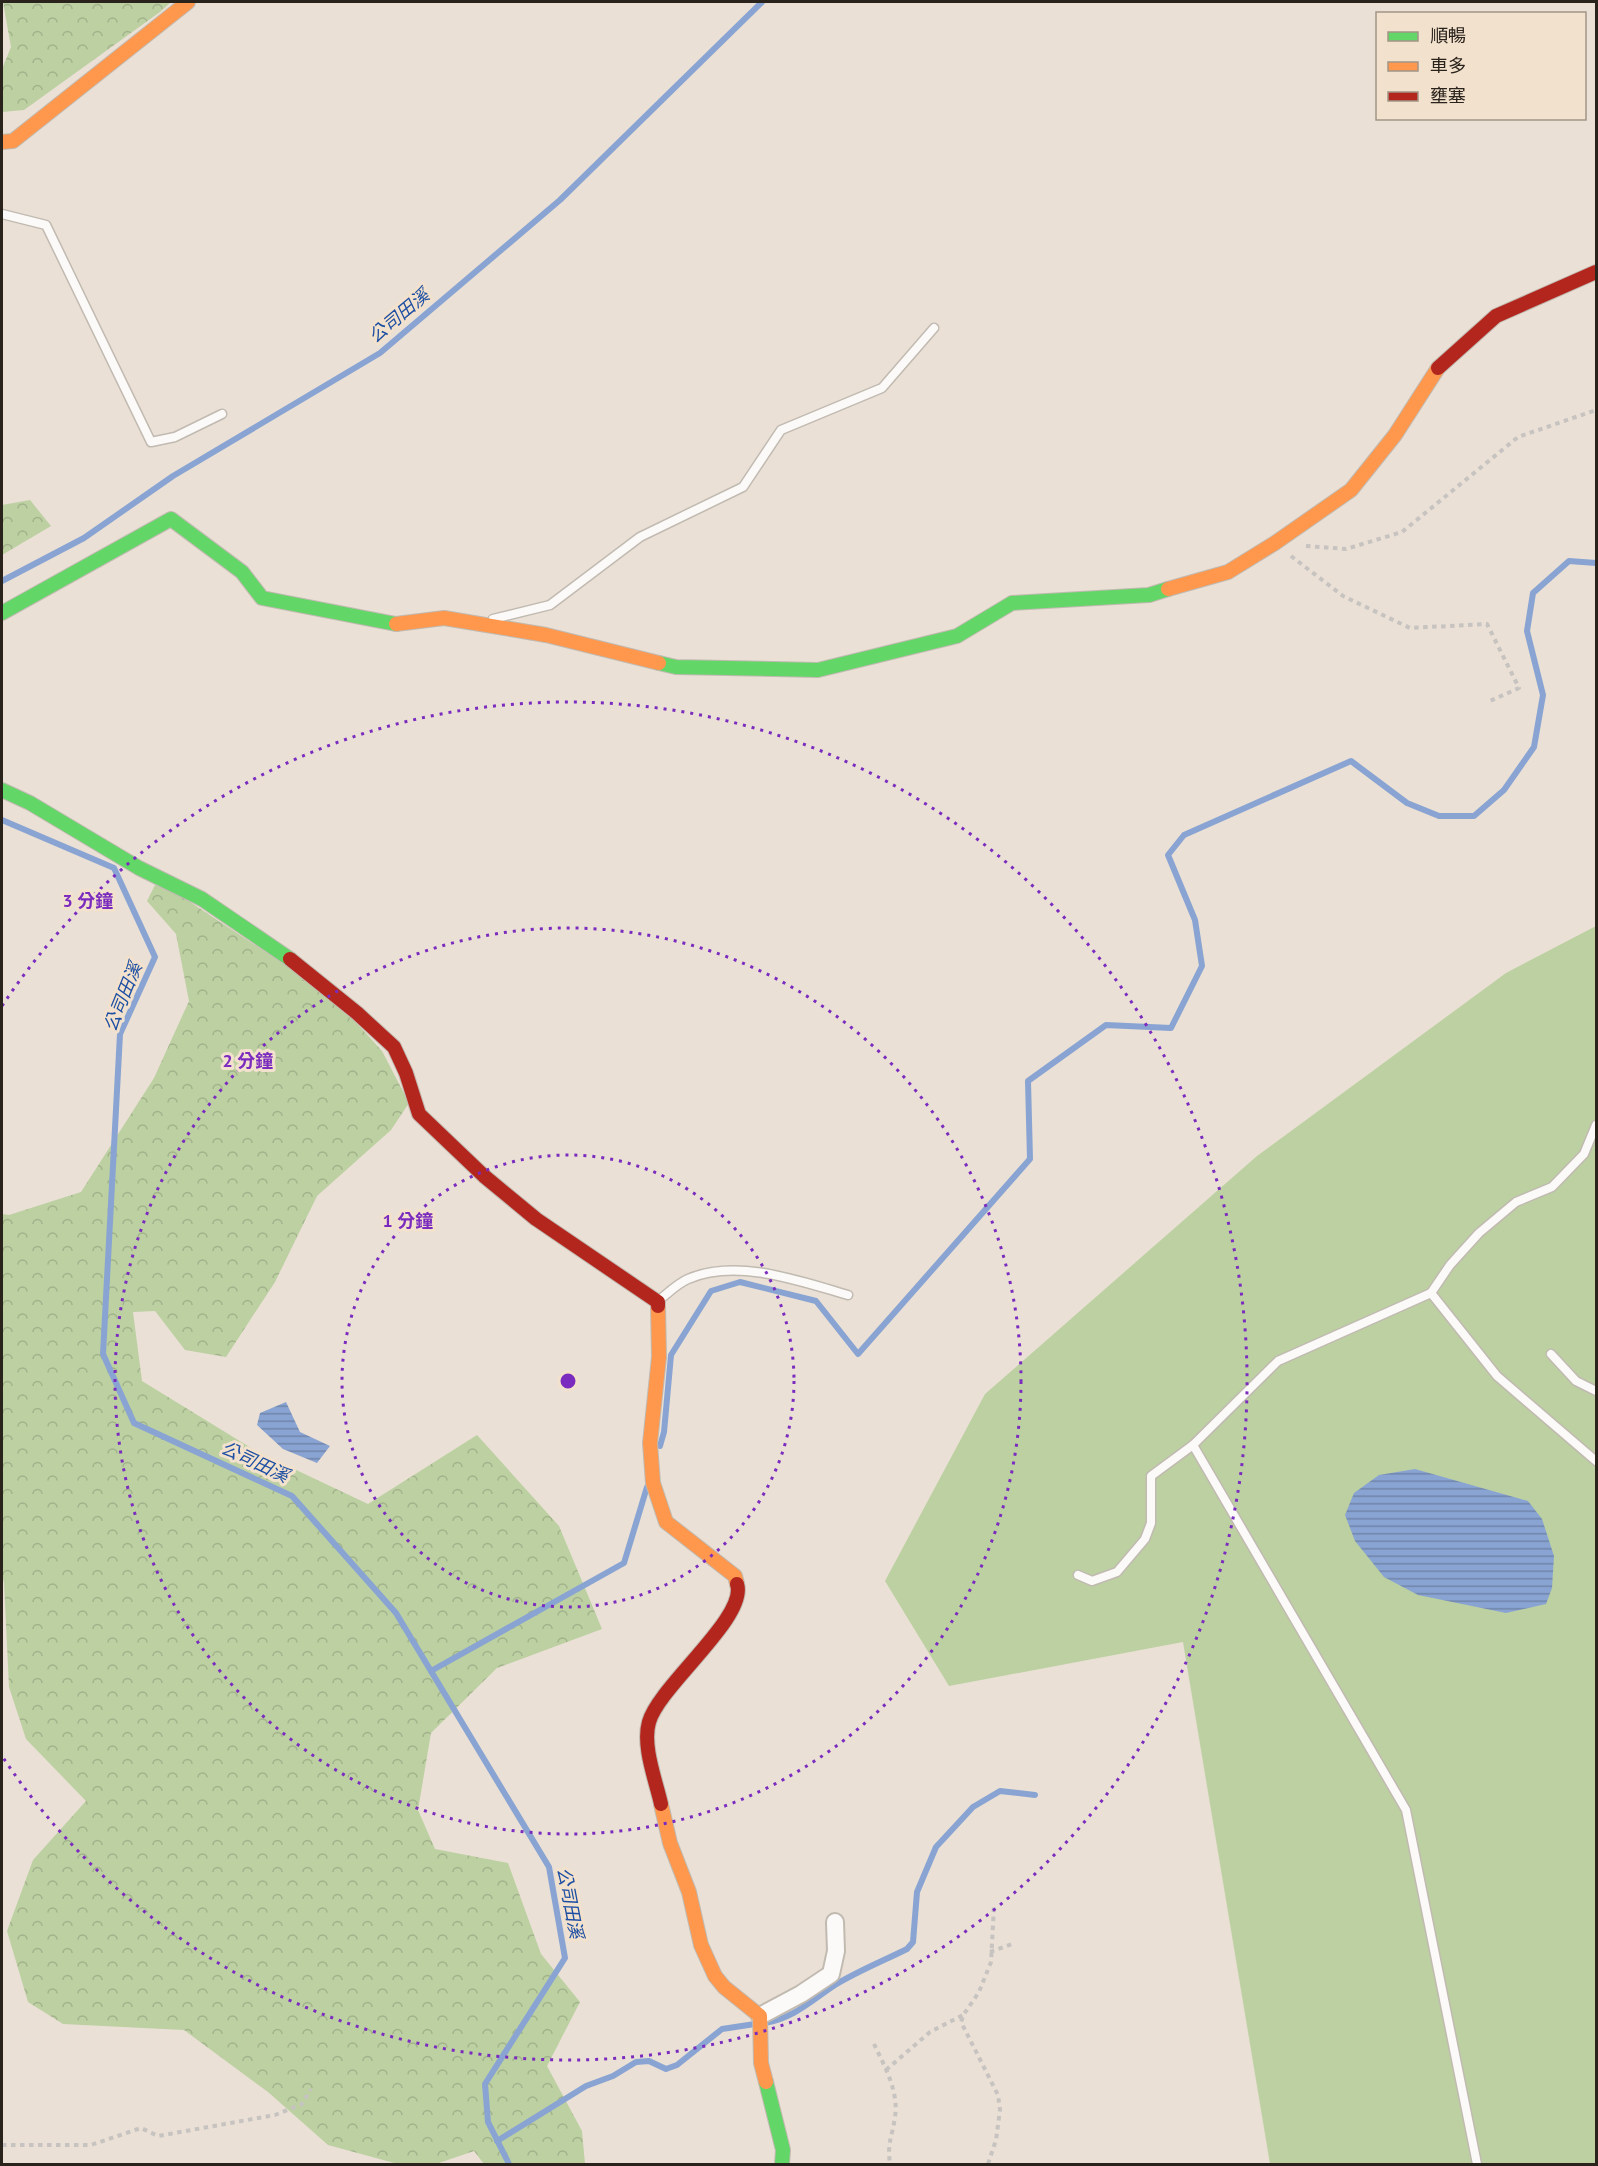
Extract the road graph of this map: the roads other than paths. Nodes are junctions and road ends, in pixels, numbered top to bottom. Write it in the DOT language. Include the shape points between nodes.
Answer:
graph roads {
  1 [pos="188,2"];
  2 [pos="2,142"];
  3 [pos="2,213"];
  4 [pos="1596,272"];
  5 [pos="934,328"];
  6 [pos="222,414"];
  7 [pos="2,613"];
  8 [pos="475,623"];
  9 [pos="2,790"];
  10 [pos="1596,1125"];
  11 [pos="1431,1293"];
  12 [pos="848,1295"];
  13 [pos="658,1302"];
  14 [pos="1551,1354"];
  15 [pos="1596,1391"];
  16 [pos="1193,1445"];
  17 [pos="1596,1461"];
  18 [pos="1078,1575"];
  19 [pos="835,1922"];
  20 [pos="760,2018"];
  21 [pos="782,2164"];
  22 [pos="1477,2164"];
  1 -- 2 [label="street" via="13,141"];
  3 -- 6 [label="lane" via="46,225 151,442 175,438"];
  4 -- 8 [label="street" via="1496,316 1440,365 1395,435 1351,490 1228,572 1149,595 1011,603 957,636 818,670 676,667 546,635"];
  5 -- 8 [label="lane" via="882,388 781,430 743,487 640,537 550,605"];
  7 -- 8 [label="street" via="171,519 242,572 262,598 395,624 444,618"];
  9 -- 13 [label="street" via="202,899 280,950 394,1047 419,1114 484,1176 536,1219"];
  10 -- 11 [label="lane" via="1584,1154 1552,1187 1516,1202 1479,1233"];
  11 -- 16 [label="lane" via="1278,1361"];
  11 -- 17 [label="lane" via="1497,1376"];
  12 -- 13 [label="lane" via="786,1277 726,1270 687,1279"];
  13 -- 20 [label="street" via="659,1357 650,1443 653,1483 666,1522 735,1576 739,1589 735,1605 710,1641 659,1702 649,1721 646,1739 670,1843 689,1892 701,1945 715,1976"];
  14 -- 15 [label="lane" via="1576,1381"];
  16 -- 18 [label="lane" via="1152,1476 1151,1523 1145,1539 1117,1572 1092,1581"];
  16 -- 22 [label="lane" via="1406,1810"];
  19 -- 20 [label="street" via="836,1951 831,1974"];
  20 -- 21 [label="street" via="761,2063 783,2150"];
}
